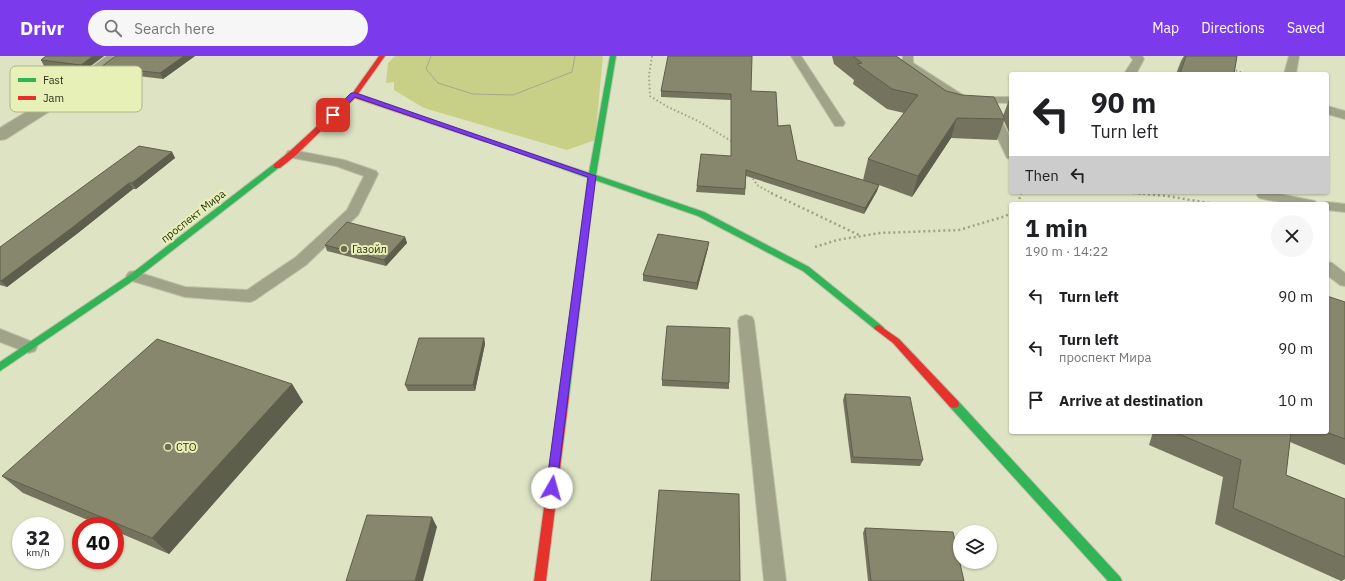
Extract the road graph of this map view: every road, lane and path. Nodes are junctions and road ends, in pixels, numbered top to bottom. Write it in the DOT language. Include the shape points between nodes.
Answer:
graph roads {
  1 [pos="117,56"];
  2 [pos="613,56"];
  3 [pos="652,56"];
  4 [pos="796,56"];
  5 [pos="908,56"];
  6 [pos="1135,56"];
  7 [pos="1294,56"];
  8 [pos="380,57"];
  9 [pos="103,66"];
  10 [pos="1230,68"];
  11 [pos="1131,72"];
  12 [pos="1241,72"];
  13 [pos="1290,72"];
  14 [pos="354,95"];
  15 [pos="986,100"];
  16 [pos="1009,100"];
  17 [pos="1329,111"];
  18 [pos="37,112"];
  19 [pos="1345,115"];
  20 [pos="839,123"];
  21 [pos="0,135"];
  22 [pos="739,146"];
  23 [pos="1009,147"];
  24 [pos="292,154"];
  25 [pos="750,170"];
  26 [pos="592,176"];
  27 [pos="1148,194"];
  28 [pos="1264,197"];
  29 [pos="1203,202"];
  30 [pos="1297,202"];
  31 [pos="1329,206"];
  32 [pos="1345,208"];
  33 [pos="1009,213"];
  34 [pos="861,236"];
  35 [pos="782,256"];
  36 [pos="1329,269"];
  37 [pos="134,276"];
  38 [pos="1345,281"];
  39 [pos="746,321"];
  40 [pos="0,335"];
  41 [pos="29,347"];
  42 [pos="0,367"];
  43 [pos="540,581"];
  44 [pos="775,581"];
  45 [pos="1116,581"];
  1 -- 9 [label="street"];
  2 -- 26 [label="street"];
  3 -- 22 [label="path" via="649,75 650,96"];
  4 -- 20 [label="lane"];
  5 -- 15 [label="lane" via="907,64 963,100"];
  6 -- 11 [label="lane" via="1139,59"];
  7 -- 13 [label="lane"];
  8 -- 14 [label="street, проспект Мира"];
  10 -- 12 [label="path"];
  14 -- 24 [label="street, проспект Мира"];
  14 -- 26 [label="street"];
  15 -- 16 [label="lane"];
  15 -- 23 [label="lane"];
  17 -- 19 [label="lane"];
  18 -- 21 [label="street"];
  24 -- 37 [label="street, проспект Мира"];
  24 -- 37 [label="lane" via="339,163 371,174 353,212 301,261 250,296 185,292"];
  25 -- 34 [label="path" via="751,177 757,185"];
  26 -- 35 [label="street" via="701,214"];
  26 -- 43 [label="street"];
  27 -- 29 [label="path"];
  28 -- 30 [label="lane"];
  31 -- 32 [label="lane"];
  33 -- 34 [label="path" via="959,230"];
  34 -- 35 [label="path" via="837,240"];
  35 -- 45 [label="street" via="806,269 896,341"];
  36 -- 38 [label="lane"];
  37 -- 41 [label="street, проспект Мира"];
  39 -- 44 [label="lane"];
  40 -- 41 [label="lane"];
  41 -- 42 [label="street, проспект Мира"];
}
